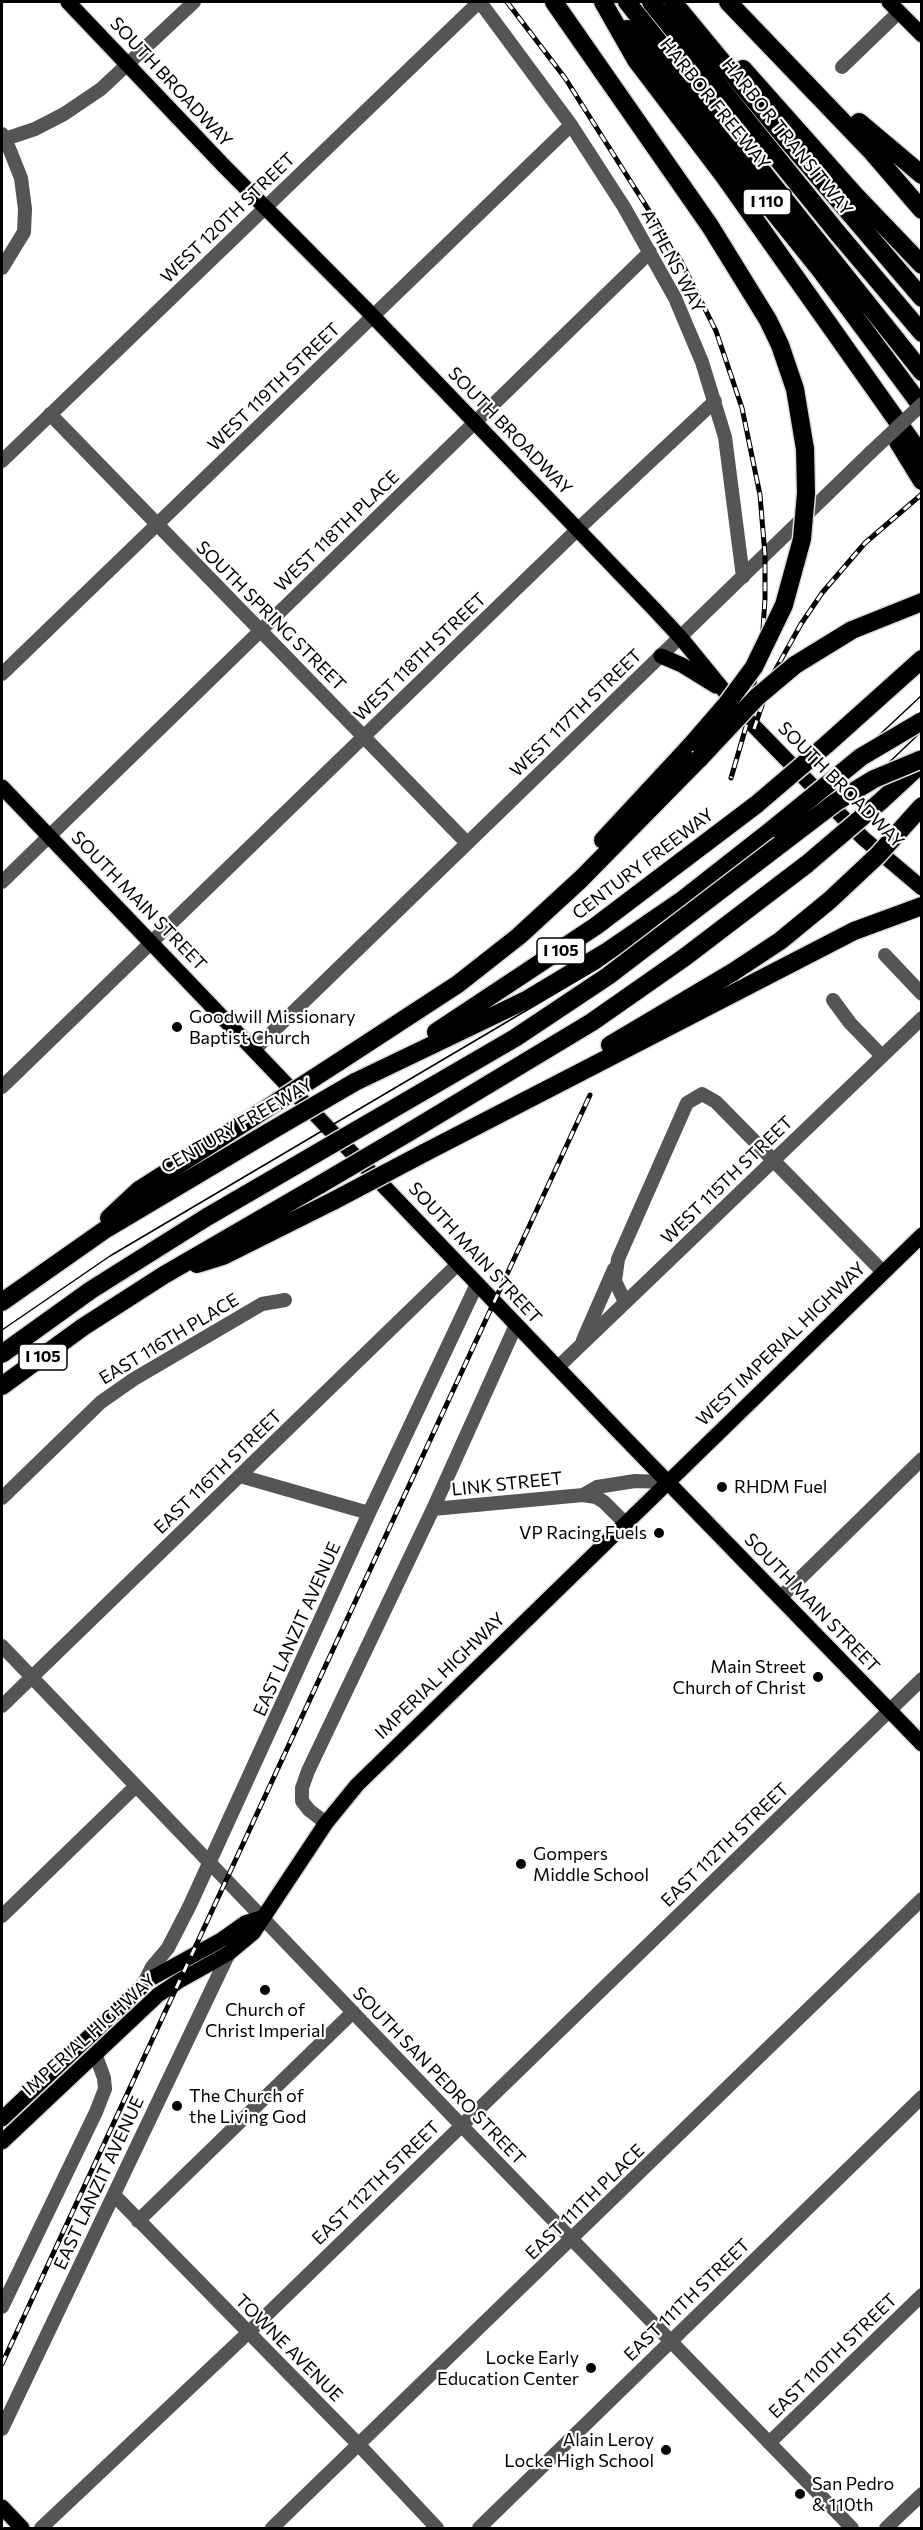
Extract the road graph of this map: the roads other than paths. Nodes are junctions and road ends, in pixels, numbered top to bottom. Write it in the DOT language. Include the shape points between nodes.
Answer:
graph roads {
  1 [pos="68,2"];
  2 [pos="194,2"];
  3 [pos="479,2"];
  4 [pos="554,2"];
  5 [pos="604,2"];
  6 [pos="627,2"];
  7 [pos="651,2"];
  8 [pos="673,2"];
  9 [pos="682,2"];
  10 [pos="730,2"];
  11 [pos="894,7"];
  12 [pos="921,35"];
  13 [pos="129,65"];
  14 [pos="842,67"];
  15 [pos="571,125"];
  16 [pos="3,137"];
  17 [pos="921,175"];
  18 [pos="266,208"];
  19 [pos="921,210"];
  20 [pos="650,252"];
  21 [pos="921,265"];
  22 [pos="2,268"];
  23 [pos="806,292"];
  24 [pos="921,298"];
  25 [pos="374,317"];
  26 [pos="921,333"];
  27 [pos="921,372"];
  28 [pos="715,401"];
  29 [pos="921,405"];
  30 [pos="50,414"];
  31 [pos="475,423"];
  32 [pos="921,456"];
  33 [pos="2,461"];
  34 [pos="921,481"];
  35 [pos="157,525"];
  36 [pos="578,530"];
  37 [pos="743,577"];
  38 [pos="921,602"];
  39 [pos="260,632"];
  40 [pos="681,638"];
  41 [pos="661,656"];
  42 [pos="920,662"];
  43 [pos="2,674"];
  44 [pos="724,690"];
  45 [pos="921,721"];
  46 [pos="365,736"];
  47 [pos="696,751"];
  48 [pos="921,761"];
  49 [pos="2,787"];
  50 [pos="921,806"];
  51 [pos="49,836"];
  52 [pos="467,843"];
  53 [pos="2,882"];
  54 [pos="921,888"];
  55 [pos="921,906"];
  56 [pos="152,942"];
  57 [pos="885,956"];
  58 [pos="921,994"];
  59 [pos="833,1000"];
  60 [pos="921,1018"];
  61 [pos="255,1049"];
  62 [pos="882,1056"];
  63 [pos="355,1082"];
  64 [pos="553,1086"];
  65 [pos="2,1087"];
  66 [pos="774,1160"];
  67 [pos="921,1235"];
  68 [pos="74,1250"];
  69 [pos="618,1259"];
  70 [pos="458,1264"];
  71 [pos="883,1272"];
  72 [pos="164,1275"];
  73 [pos="477,1284"];
  74 [pos="285,1300"];
  75 [pos="2,1302"];
  76 [pos="626,1302"];
  77 [pos="516,1325"];
  78 [pos="581,1345"];
  79 [pos="2,1354"];
  80 [pos="557,1368"];
  81 [pos="2,1386"];
  82 [pos="921,1459"];
  83 [pos="240,1476"];
  84 [pos="669,1482"];
  85 [pos="584,1495"];
  86 [pos="2,1498"];
  87 [pos="433,1509"];
  88 [pos="369,1513"];
  89 [pos="626,1524"];
  90 [pos="780,1598"];
  91 [pos="2,1646"];
  92 [pos="32,1677"];
  93 [pos="921,1679"];
  94 [pos="2,1706"];
  95 [pos="889,1710"];
  96 [pos="921,1744"];
  97 [pos="136,1786"];
  98 [pos="326,1823"];
  99 [pos="209,1864"];
  100 [pos="921,1899"];
  101 [pos="2,1916"];
  102 [pos="261,1918"];
  103 [pos="229,1953"];
  104 [pos="139,1987"];
  105 [pos="353,2012"];
  106 [pos="96,2056"];
  107 [pos="921,2097"];
  108 [pos="2,2120"];
  109 [pos="461,2125"];
  110 [pos="2,2142"];
  111 [pos="114,2195"];
  112 [pos="138,2221"];
  113 [pos="573,2239"];
  114 [pos="921,2295"];
  115 [pos="2,2307"];
  116 [pos="249,2332"];
  117 [pos="671,2341"];
  118 [pos="2,2429"];
  119 [pos="769,2443"];
  120 [pos="359,2445"];
  121 [pos="921,2494"];
  122 [pos="2,2507"];
  123 [pos="22,2529"];
  124 [pos="41,2529"];
  125 [pos="272,2529"];
  126 [pos="437,2529"];
  127 [pos="479,2529"];
  128 [pos="852,2529"];
  129 [pos="886,2529"];
  1 -- 13 [label="main road, SOUTH BROADWAY"];
  2 -- 13 [label="street"];
  3 -- 15 [label="street, ATHENS WAY"];
  3 -- 18 [label="street, WEST 120TH STREET"];
  4 -- 47 [label="highway, bridge" via="710,226 759,304 788,367 799,409 806,493 802,539 784,605 754,667"];
  5 -- 23 [label="highway" via="636,60"];
  5 -- 29 [label="highway, HARBOR FREEWAY / I 110" via="818,267"];
  6 -- 27 [label="highway"];
  7 -- 26 [label="highway, HARBOR TRANSITWAY"];
  8 -- 24 [label="highway, HARBOR FREEWAY"];
  9 -- 21 [label="highway"];
  10 -- 17 [label="highway"];
  10 -- 19 [label="highway" via="872,152"];
  11 -- 12 [label="main road"];
  11 -- 14 [label="street"];
  13 -- 16 [label="street" via="64,114 35,129"];
  13 -- 18 [label="main road, SOUTH BROADWAY"];
  15 -- 20 [label="street, ATHENS WAY"];
  15 -- 25 [label="street, WEST 119TH STREET"];
  16 -- 22 [label="street" via="21,178 25,209 24,232"];
  18 -- 25 [label="main road, SOUTH BROADWAY"];
  18 -- 30 [label="street, WEST 120TH STREET"];
  20 -- 28 [label="street, ATHENS WAY" via="675,298"];
  20 -- 31 [label="street, WEST 118TH PLACE"];
  23 -- 32 [label="highway"];
  23 -- 34 [label="highway"];
  25 -- 31 [label="main road, SOUTH BROADWAY"];
  25 -- 35 [label="street, WEST 119TH STREET"];
  28 -- 36 [label="street, WEST 118TH STREET"];
  28 -- 37 [label="street, ATHENS WAY" via="731,475"];
  29 -- 37 [label="street, WEST 117TH STREET, bridge"];
  30 -- 33 [label="street, WEST 120TH STREET"];
  30 -- 35 [label="street, SOUTH SPRING STREET"];
  31 -- 36 [label="main road, SOUTH BROADWAY"];
  31 -- 39 [label="street, WEST 118TH PLACE"];
  35 -- 39 [label="street, SOUTH SPRING STREET"];
  35 -- 43 [label="street, WEST 119TH STREET"];
  36 -- 40 [label="main road, SOUTH BROADWAY"];
  36 -- 46 [label="street, WEST 118TH STREET"];
  37 -- 40 [label="street, WEST 117TH STREET"];
  38 -- 47 [label="highway, bridge" via="852,630 795,665"];
  39 -- 46 [label="street, SOUTH SPRING STREET"];
  39 -- 51 [label="street, WEST 118TH PLACE"];
  40 -- 41 [label="street, WEST 117TH STREET"];
  40 -- 44 [label="main road, SOUTH BROADWAY"];
  41 -- 44 [label="main road"];
  41 -- 52 [label="street, WEST 117TH STREET"];
  42 -- 63 [label="highway, CENTURY FREEWAY / I 105, bridge" via="757,804 655,883 556,954"];
  44 -- 54 [label="main road, SOUTH BROADWAY" via="748,720 863,838"];
  45 -- 63 [label="highway, bridge" via="861,757 681,901 608,951 528,999"];
  46 -- 52 [label="street, SOUTH SPRING STREET"];
  46 -- 56 [label="street, WEST 118TH STREET"];
  47 -- 68 [label="highway, bridge" via="550,894 404,1020 139,1190"];
  48 -- 72 [label="highway, I 105, bridge" via="807,864 600,1016"];
  48 -- 79 [label="highway, bridge" via="874,779 836,802 608,976 515,1038 207,1217 91,1290"];
  49 -- 51 [label="main road, SOUTH MAIN STREET"];
  50 -- 64 [label="highway, bridge" via="870,863 780,941 605,1048"];
  51 -- 53 [label="street, WEST 118TH PLACE"];
  51 -- 56 [label="main road, SOUTH MAIN STREET"];
  52 -- 61 [label="street, WEST 117TH STREET"];
  55 -- 64 [label="highway" via="854,931"];
  56 -- 61 [label="main road, SOUTH MAIN STREET"];
  56 -- 65 [label="street, WEST 118TH STREET"];
  57 -- 58 [label="street"];
  59 -- 62 [label="street"];
  60 -- 62 [label="street, WEST 115TH STREET"];
  61 -- 70 [label="main road, SOUTH MAIN STREET"];
  62 -- 66 [label="street, WEST 115TH STREET"];
  63 -- 68 [label="highway, CENTURY FREEWAY / I 105, bridge"];
  64 -- 72 [label="highway, bridge" via="223,1256"];
  66 -- 69 [label="street" via="716,1102 702,1094 687,1103"];
  66 -- 71 [label="street"];
  66 -- 76 [label="street, WEST 115TH STREET"];
  67 -- 71 [label="main road, WEST IMPERIAL HIGHWAY"];
  68 -- 75 [label="highway, CENTURY FREEWAY / I 105"];
  69 -- 76 [label="street" via="615,1281"];
  69 -- 78 [label="street"];
  70 -- 73 [label="main road, SOUTH MAIN STREET"];
  70 -- 83 [label="street, EAST 116TH STREET"];
  71 -- 84 [label="main road, WEST IMPERIAL HIGHWAY"];
  72 -- 81 [label="highway, I 105"];
  73 -- 77 [label="main road, SOUTH MAIN STREET"];
  73 -- 88 [label="street, EAST LANZIT AVENUE"];
  74 -- 86 [label="street, EAST 116TH PLACE" via="262,1304 100,1402"];
  76 -- 78 [label="street, WEST 115TH STREET"];
  77 -- 80 [label="main road, SOUTH MAIN STREET"];
  77 -- 87 [label="street"];
  78 -- 80 [label="street, WEST 115TH STREET"];
  80 -- 84 [label="main road, SOUTH MAIN STREET"];
  82 -- 90 [label="street"];
  83 -- 88 [label="street"];
  83 -- 92 [label="street, EAST 116TH STREET"];
  84 -- 85 [label="street, LINK STREET" via="635,1481 597,1487"];
  84 -- 89 [label="main road, IMPERIAL HIGHWAY"];
  84 -- 90 [label="main road, SOUTH MAIN STREET"];
  85 -- 87 [label="street, LINK STREET"];
  85 -- 89 [label="street, LINK STREET" via="604,1502"];
  87 -- 98 [label="street" via="302,1788 302,1801"];
  88 -- 99 [label="street, EAST LANZIT AVENUE"];
  89 -- 98 [label="main road, IMPERIAL HIGHWAY" via="357,1785"];
  90 -- 95 [label="main road, SOUTH MAIN STREET"];
  91 -- 92 [label="street, SOUTH SAN PEDRO STREET"];
  92 -- 94 [label="street, EAST 116TH STREET"];
  92 -- 97 [label="street, SOUTH SAN PEDRO STREET"];
  93 -- 95 [label="street, EAST 112TH STREET"];
  95 -- 96 [label="main road, SOUTH MAIN STREET"];
  95 -- 109 [label="street, EAST 112TH STREET"];
  97 -- 99 [label="street, SOUTH SAN PEDRO STREET"];
  97 -- 101 [label="street"];
  98 -- 102 [label="main road, IMPERIAL HIGHWAY"];
  99 -- 102 [label="street, SOUTH SAN PEDRO STREET"];
  99 -- 104 [label="street, EAST LANZIT AVENUE" via="168,1948"];
  100 -- 113 [label="street, EAST 111TH PLACE"];
  102 -- 103 [label="main road, IMPERIAL HIGHWAY" via="253,1933"];
  102 -- 104 [label="main road, IMPERIAL HIGHWAY" via="244,1923"];
  102 -- 105 [label="street, SOUTH SAN PEDRO STREET"];
  103 -- 106 [label="main road, IMPERIAL HIGHWAY" via="158,1995"];
  103 -- 111 [label="street, EAST LANZIT AVENUE"];
  104 -- 106 [label="main road" via="127,2015 95,2046"];
  104 -- 108 [label="main road, IMPERIAL HIGHWAY"];
  105 -- 109 [label="street, SOUTH SAN PEDRO STREET"];
  105 -- 112 [label="street"];
  106 -- 110 [label="main road, IMPERIAL HIGHWAY"];
  106 -- 115 [label="street, EAST LANZIT AVENUE" via="105,2089"];
  107 -- 117 [label="street, EAST 111TH STREET"];
  109 -- 113 [label="street, SOUTH SAN PEDRO STREET"];
  109 -- 116 [label="street, EAST 112TH STREET"];
  111 -- 112 [label="street, TOWNE AVENUE"];
  111 -- 118 [label="street, EAST LANZIT AVENUE"];
  112 -- 116 [label="street, TOWNE AVENUE"];
  113 -- 117 [label="street, SOUTH SAN PEDRO STREET"];
  113 -- 120 [label="street, EAST 111TH PLACE"];
  114 -- 119 [label="street, EAST 110TH STREET"];
  116 -- 120 [label="street, TOWNE AVENUE"];
  116 -- 124 [label="street, EAST 112TH STREET"];
  117 -- 119 [label="street, SOUTH SAN PEDRO STREET"];
  117 -- 127 [label="street, EAST 111TH STREET"];
  119 -- 128 [label="street, SOUTH SAN PEDRO STREET"];
  120 -- 125 [label="street, EAST 111TH PLACE"];
  120 -- 126 [label="street, TOWNE AVENUE"];
  121 -- 129 [label="street"];
  122 -- 123 [label="main road"];
}
